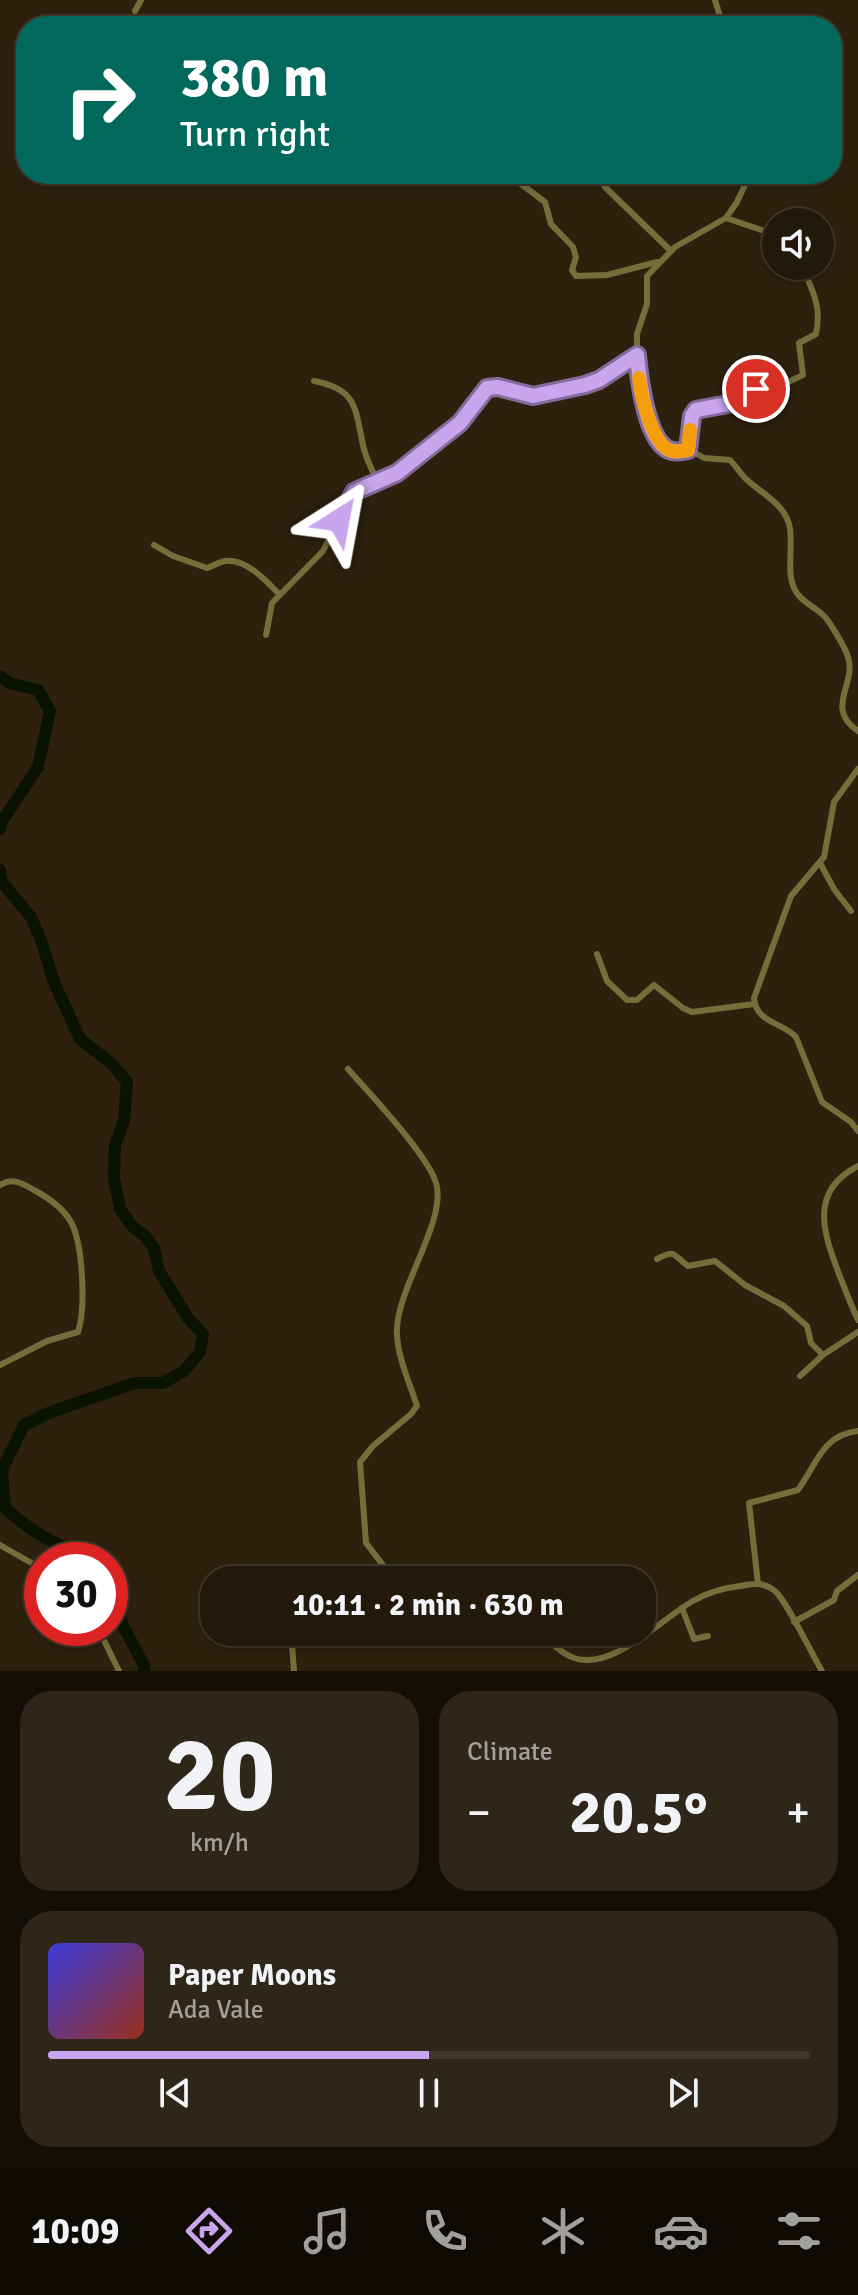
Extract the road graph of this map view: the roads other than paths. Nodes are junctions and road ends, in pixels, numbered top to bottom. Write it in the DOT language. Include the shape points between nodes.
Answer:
graph roads {
  1 [pos="141,0"];
  2 [pos="135,11"];
  3 [pos="521,184"];
  4 [pos="604,184"];
  5 [pos="745,184"];
  6 [pos="726,218"];
  7 [pos="762,230"];
  8 [pos="671,251"];
  9 [pos="659,261"];
  10 [pos="809,280"];
  11 [pos="637,355"];
  12 [pos="314,381"];
  13 [pos="688,450"];
  14 [pos="377,481"];
  15 [pos="154,545"];
  16 [pos="279,594"];
  17 [pos="266,635"];
  18 [pos="858,731"];
  19 [pos="858,769"];
  20 [pos="820,863"];
  21 [pos="851,911"];
  22 [pos="597,954"];
  23 [pos="754,1004"];
  24 [pos="348,1069"];
  25 [pos="858,1131"];
  26 [pos="858,1166"];
  27 [pos="0,1185"];
  28 [pos="657,1259"];
  29 [pos="858,1320"];
  30 [pos="858,1332"];
  31 [pos="823,1355"];
  32 [pos="0,1365"];
  33 [pos="800,1376"];
  34 [pos="858,1431"];
  35 [pos="0,1545"];
  36 [pos="24,1559"];
  37 [pos="384,1566"];
  38 [pos="858,1575"];
  39 [pos="758,1584"];
  40 [pos="682,1608"];
  41 [pos="794,1622"];
  42 [pos="656,1626"];
  43 [pos="708,1636"];
  44 [pos="107,1646"];
  45 [pos="292,1646"];
  46 [pos="556,1646"];
  47 [pos="626,1646"];
  48 [pos="119,1671"];
  49 [pos="294,1671"];
  50 [pos="822,1671"];
  1 -- 2 [label="street"];
  3 -- 9 [label="street" via="545,202 551,224 573,247 576,276 607,275"];
  4 -- 8 [label="street"];
  5 -- 6 [label="street"];
  6 -- 7 [label="street"];
  6 -- 8 [label="street"];
  8 -- 9 [label="street"];
  9 -- 11 [label="street" via="646,278 647,304 637,334"];
  10 -- 13 [label="street" via="819,315 815,336 799,343 803,375 751,390 728,404 696,410"];
  11 -- 13 [label="street" via="641,393 657,437 668,450"];
  11 -- 14 [label="street" via="585,385 533,396 487,388 456,426 397,473"];
  12 -- 14 [label="street" via="337,387 351,402"];
  13 -- 18 [label="street" via="704,458 730,460 787,517 794,588 829,621 848,657 843,713"];
  14 -- 16 [label="street" via="352,494 323,551"];
  15 -- 16 [label="street" via="207,568 223,561 244,565"];
  16 -- 17 [label="street" via="270,609"];
  19 -- 20 [label="street" via="834,802"];
  20 -- 21 [label="street"];
  20 -- 23 [label="street" via="791,896"];
  22 -- 23 [label="street" via="607,981 627,1000 637,1000 654,985 692,1012"];
  23 -- 25 [label="street" via="763,1017 793,1033 822,1102"];
  24 -- 37 [label="street" via="413,1146 437,1185 434,1215 397,1327 417,1406 362,1457 359,1466 366,1543"];
  26 -- 29 [label="street" via="837,1181 823,1218 827,1242"];
  27 -- 32 [label="street" via="14,1180 23,1184 71,1222 82,1291 78,1332"];
  28 -- 31 [label="street" via="675,1253 688,1266 715,1261 796,1315"];
  30 -- 31 [label="street"];
  31 -- 33 [label="street"];
  34 -- 39 [label="street" via="830,1442 798,1490 749,1503"];
  35 -- 36 [label="street"];
  38 -- 41 [label="street" via="837,1591 834,1600"];
  39 -- 40 [label="street" via="720,1589"];
  39 -- 41 [label="street" via="778,1594"];
  40 -- 42 [label="street"];
  40 -- 43 [label="street" via="694,1639"];
  41 -- 50 [label="street"];
  44 -- 48 [label="street"];
  45 -- 49 [label="street"];
  46 -- 47 [label="street" via="575,1658 597,1660"];
}
